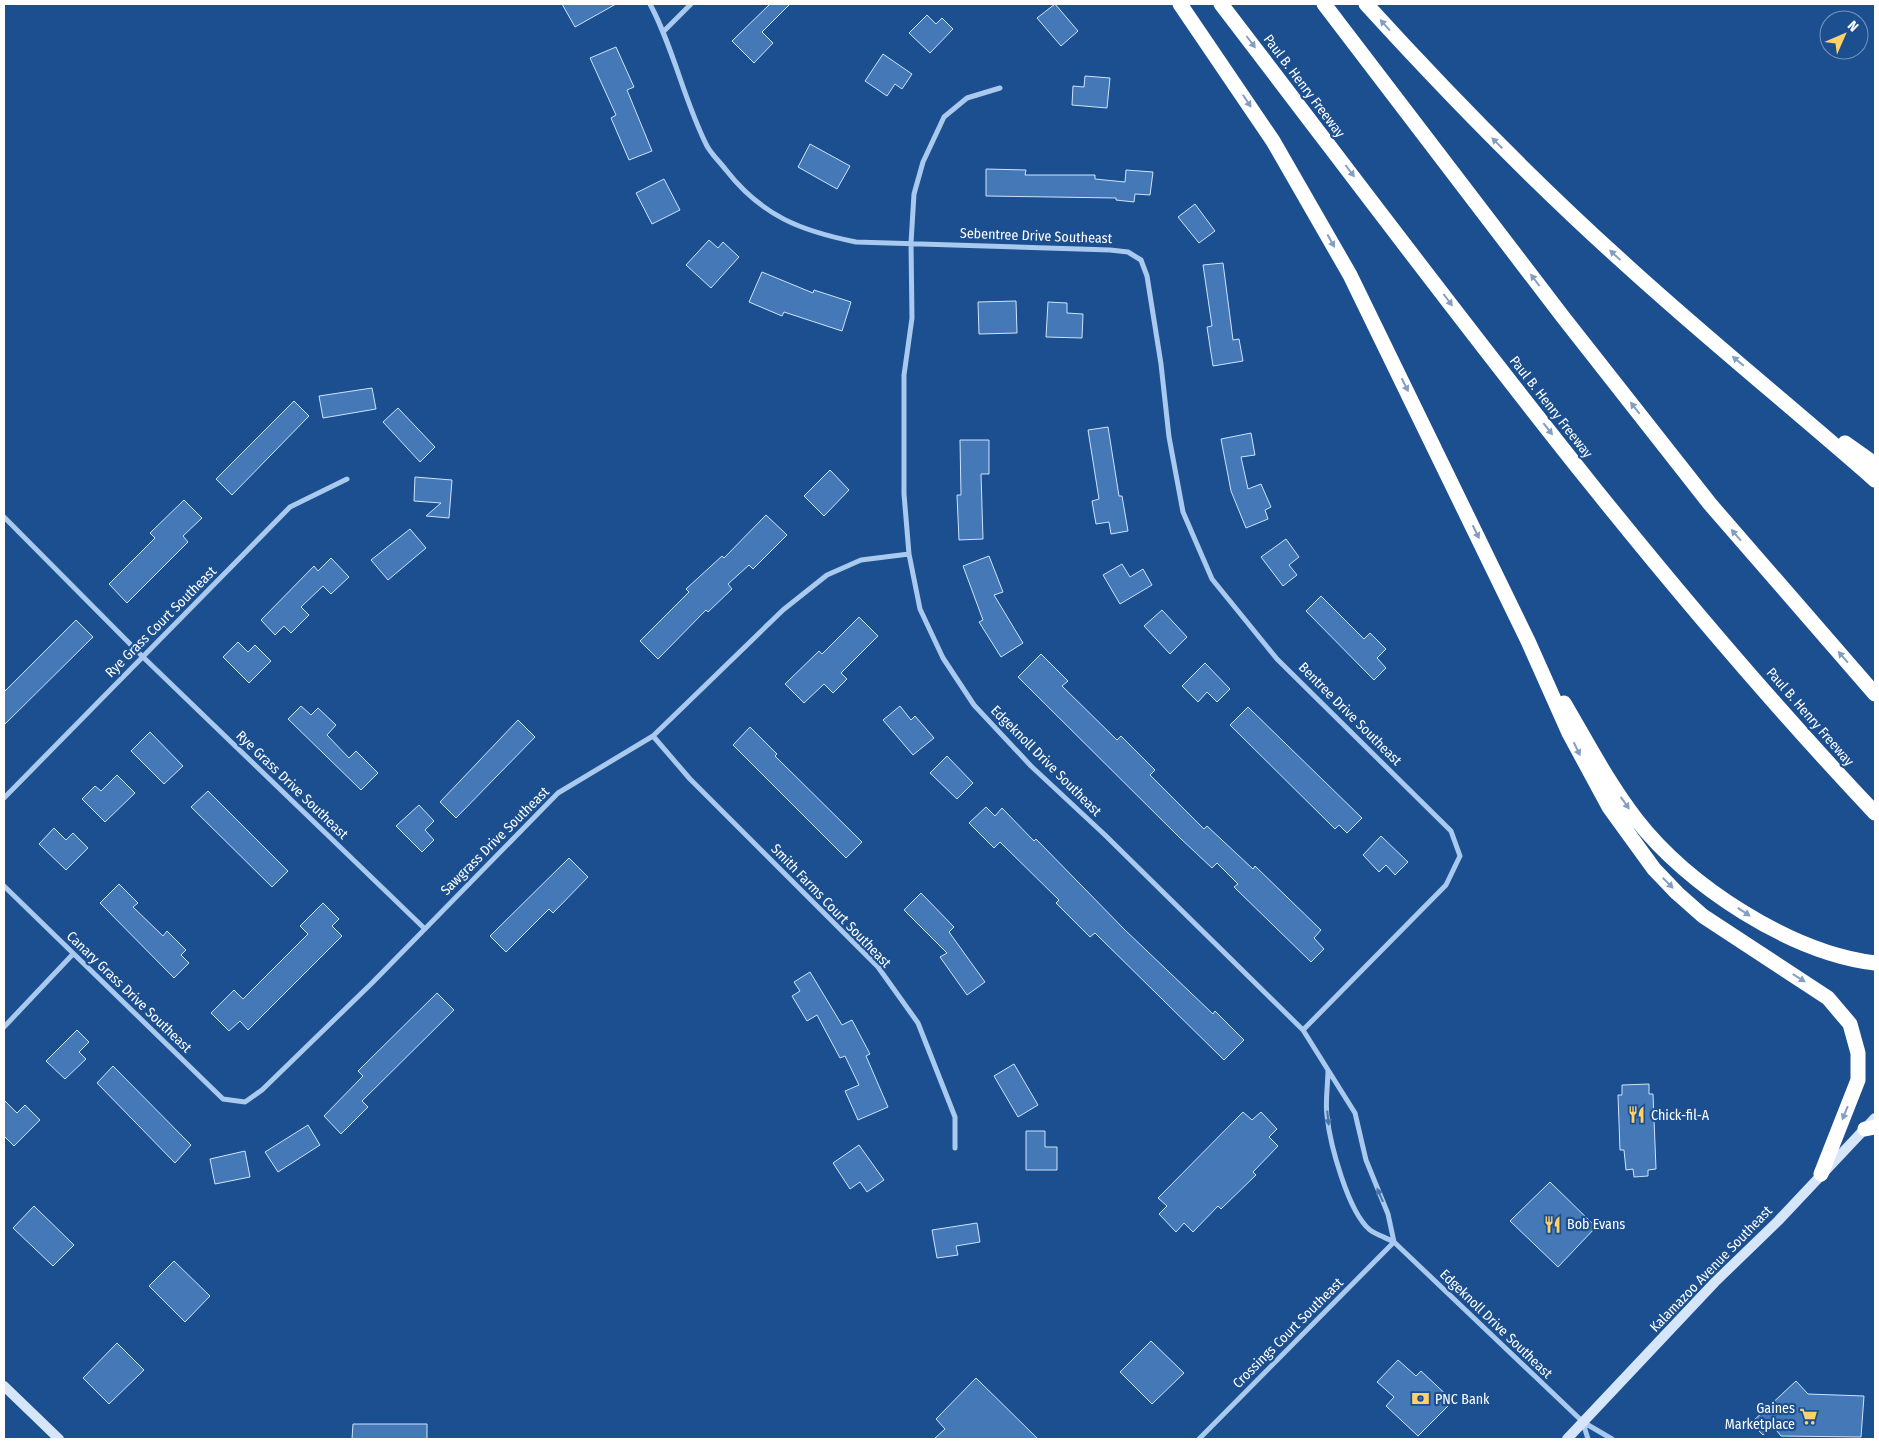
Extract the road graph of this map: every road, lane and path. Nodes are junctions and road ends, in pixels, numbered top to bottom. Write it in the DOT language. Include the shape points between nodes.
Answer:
graph roads {
  1 [pos="650,4"];
  2 [pos="690,4"];
  3 [pos="1180,4"];
  4 [pos="1221,4"];
  5 [pos="1324,4"];
  6 [pos="1366,4"];
  7 [pos="664,30"];
  8 [pos="1000,88"];
  9 [pos="911,243"];
  10 [pos="1161,364"];
  11 [pos="1775,392"];
  12 [pos="1875,464"];
  13 [pos="347,479"];
  14 [pos="1875,480"];
  15 [pos="4,517"];
  16 [pos="908,554"];
  17 [pos="1528,641"];
  18 [pos="143,657"];
  19 [pos="1875,694"];
  20 [pos="653,736"];
  21 [pos="4,798"];
  22 [pos="1875,813"];
  23 [pos="4,886"];
  24 [pos="424,929"];
  25 [pos="73,954"];
  26 [pos="1875,963"];
  27 [pos="4,1027"];
  28 [pos="1303,1030"];
  29 [pos="1328,1069"];
  30 [pos="245,1102"];
  31 [pos="1872,1125"];
  32 [pos="955,1148"];
  33 [pos="1821,1174"];
  34 [pos="1394,1242"];
  35 [pos="4,1386"];
  36 [pos="1583,1422"];
  37 [pos="59,1439"];
  38 [pos="1199,1439"];
  39 [pos="1567,1439"];
  40 [pos="1588,1439"];
  41 [pos="1612,1439"];
  1 -- 7 [label="street"];
  2 -- 7 [label="street"];
  3 -- 17 [label="highway, one-way" via="1273,141 1345,267 1411,396"];
  4 -- 22 [label="highway, Paul B. Henry Freeway, one-way" via="1627,531 1820,756"];
  19 -- 5 [label="highway, one-way" via="1710,504 1563,318"];
  11 -- 6 [label="highway, one-way" via="1686,318 1580,222 1464,110"];
  7 -- 9 [label="street" via="708,147 741,189 782,220 817,234 856,242"];
  8 -- 9 [label="street, Edgeknoll Drive Southeast" via="967,98 944,117 923,162 914,194"];
  9 -- 10 [label="street, Sebentree Drive Southeast" via="1128,252 1141,260 1147,276"];
  9 -- 16 [label="street, Edgeknoll Drive Southeast" via="912,318 904,375 904,494"];
  10 -- 28 [label="street, Bentree Drive Southeast" via="1169,437 1183,512 1212,579 1277,659 1451,831 1460,856 1446,886"];
  11 -- 12 [label="highway"];
  11 -- 14 [label="highway"];
  13 -- 18 [label="street, Rye Grass Court Southeast" via="290,508"];
  15 -- 18 [label="street, Rye Grass Drive Southeast"];
  16 -- 20 [label="street, Sawgrass Drive Southeast" via="860,560 827,575 783,610"];
  16 -- 28 [label="street, Edgeknoll Drive Southeast" via="920,609 943,658 974,705 1031,766"];
  17 -- 26 [label="highway, one-way" via="1614,788 1637,820 1684,868 1763,924 1830,955"];
  17 -- 33 [label="highway, one-way" via="1585,766 1609,807 1654,869 1703,916 1828,998 1850,1024 1858,1053 1858,1080"];
  18 -- 21 [label="street, Rye Grass Court Southeast"];
  18 -- 24 [label="street, Rye Grass Drive Southeast"];
  20 -- 24 [label="street, Sawgrass Drive Southeast" via="558,793"];
  20 -- 32 [label="street, Smith Farms Court Southeast" via="690,779 878,967 918,1023 955,1117"];
  23 -- 25 [label="street, Canary Grass Drive Southeast"];
  24 -- 30 [label="street, Sawgrass Drive Southeast" via="262,1090"];
  25 -- 27 [label="street"];
  25 -- 30 [label="street, Canary Grass Drive Southeast" via="223,1099"];
  28 -- 29 [label="street, Edgeknoll Drive Southeast"];
  34 -- 29 [label="street, Edgeknoll Drive Southeast, one-way" via="1388,1214 1366,1160 1355,1113"];
  29 -- 34 [label="street, Edgeknoll Drive Southeast, one-way" via="1327,1114 1331,1146 1341,1175 1365,1224"];
  31 -- 33 [label="main road, Kalamazoo Avenue Southeast"];
  33 -- 36 [label="main road, Kalamazoo Avenue Southeast"];
  34 -- 36 [label="street, Edgeknoll Drive Southeast"];
  34 -- 38 [label="street, Crossings Court Southeast"];
  35 -- 37 [label="main road"];
  36 -- 39 [label="main road, Kalamazoo Avenue Southeast"];
  36 -- 40 [label="street"];
  36 -- 41 [label="street, Edgeknoll Drive Southeast"];
}
